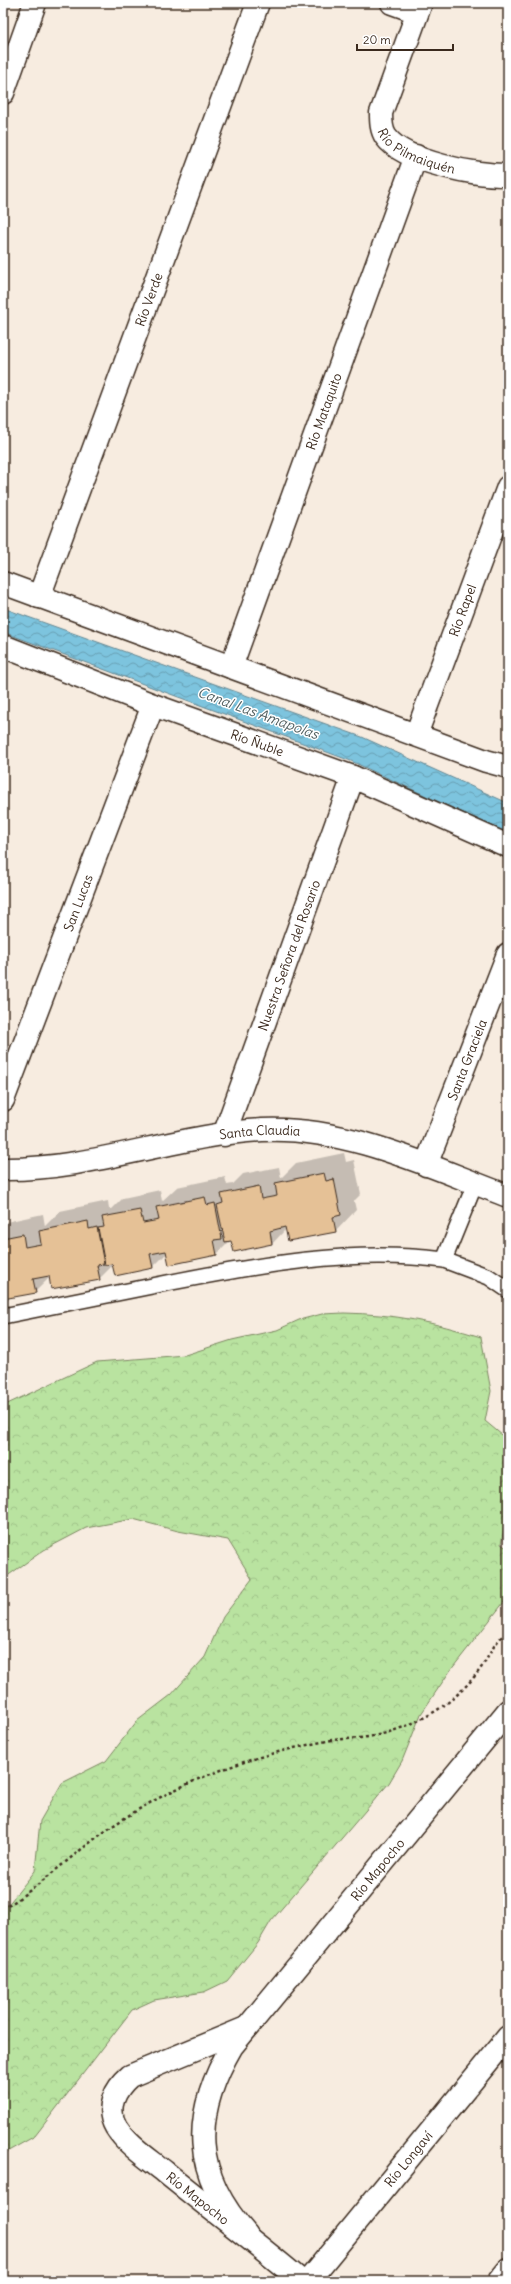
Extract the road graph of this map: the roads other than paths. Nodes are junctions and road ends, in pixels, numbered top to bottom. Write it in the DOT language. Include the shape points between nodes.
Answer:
graph roads {
  1 [pos="35,3"];
  2 [pos="258,3"];
  3 [pos="392,3"];
  4 [pos="419,7"];
  5 [pos="3,93"];
  6 [pos="416,156"];
  7 [pos="508,175"];
  8 [pos="508,487"];
  9 [pos="3,584"];
  10 [pos="40,597"];
  11 [pos="3,646"];
  12 [pos="231,667"];
  13 [pos="152,705"];
  14 [pos="416,735"];
  15 [pos="508,767"];
  16 [pos="352,777"];
  17 [pos="508,846"];
  18 [pos="508,954"];
  19 [pos="3,1100"];
  20 [pos="224,1135"];
  21 [pos="426,1165"];
  22 [pos="3,1169"];
  23 [pos="474,1184"];
  24 [pos="508,1196"];
  25 [pos="444,1260"];
  26 [pos="508,1290"];
  27 [pos="3,1316"];
  28 [pos="508,1711"];
  29 [pos="247,2028"];
  30 [pos="508,2037"];
  31 [pos="247,2235"];
  32 [pos="508,2270"];
  33 [pos="301,2281"];
  34 [pos="308,2281"];
  35 [pos="499,2281"];
  1 -- 5 [label="street"];
  2 -- 10 [label="street, Río Verde"];
  3 -- 4 [label="street, Río Pilmaiquén"];
  4 -- 6 [label="street, Río Pilmaiquén" via="380,121 390,142"];
  6 -- 7 [label="street, Río Pilmaiquén" via="475,174"];
  6 -- 12 [label="street, Río Mataquito"];
  8 -- 14 [label="street, Río Rapel"];
  9 -- 10 [label="street"];
  10 -- 12 [label="street"];
  11 -- 13 [label="street, Río Ñuble"];
  12 -- 14 [label="street"];
  13 -- 16 [label="street, Río Ñuble"];
  13 -- 19 [label="street, San Lucas"];
  14 -- 15 [label="street"];
  16 -- 17 [label="street, Río Ñuble"];
  16 -- 20 [label="street, Nuestra Señora del Rosario"];
  18 -- 21 [label="street, Santa Graciela"];
  20 -- 21 [label="street, Santa Claudia" via="262,1130 301,1131 335,1136"];
  20 -- 22 [label="street, Santa Claudia" via="80,1163 46,1168"];
  21 -- 23 [label="street, Santa Claudia"];
  23 -- 24 [label="street, Santa Claudia"];
  23 -- 25 [label="lane"];
  25 -- 26 [label="lane" via="489,1277"];
  25 -- 27 [label="lane" via="384,1254 301,1260 213,1274"];
  28 -- 29 [label="street, Río Mapocho"];
  29 -- 31 [label="street, Río Mapocho" via="232,2046 211,2088 203,2134 205,2158 219,2198 231,2218"];
  29 -- 31 [label="street, Río Mapocho" via="130,2076 114,2094 112,2106 116,2126 130,2143"];
  30 -- 34 [label="street, Río Longaví"];
  31 -- 33 [label="street"];
  32 -- 35 [label="street"];
}
